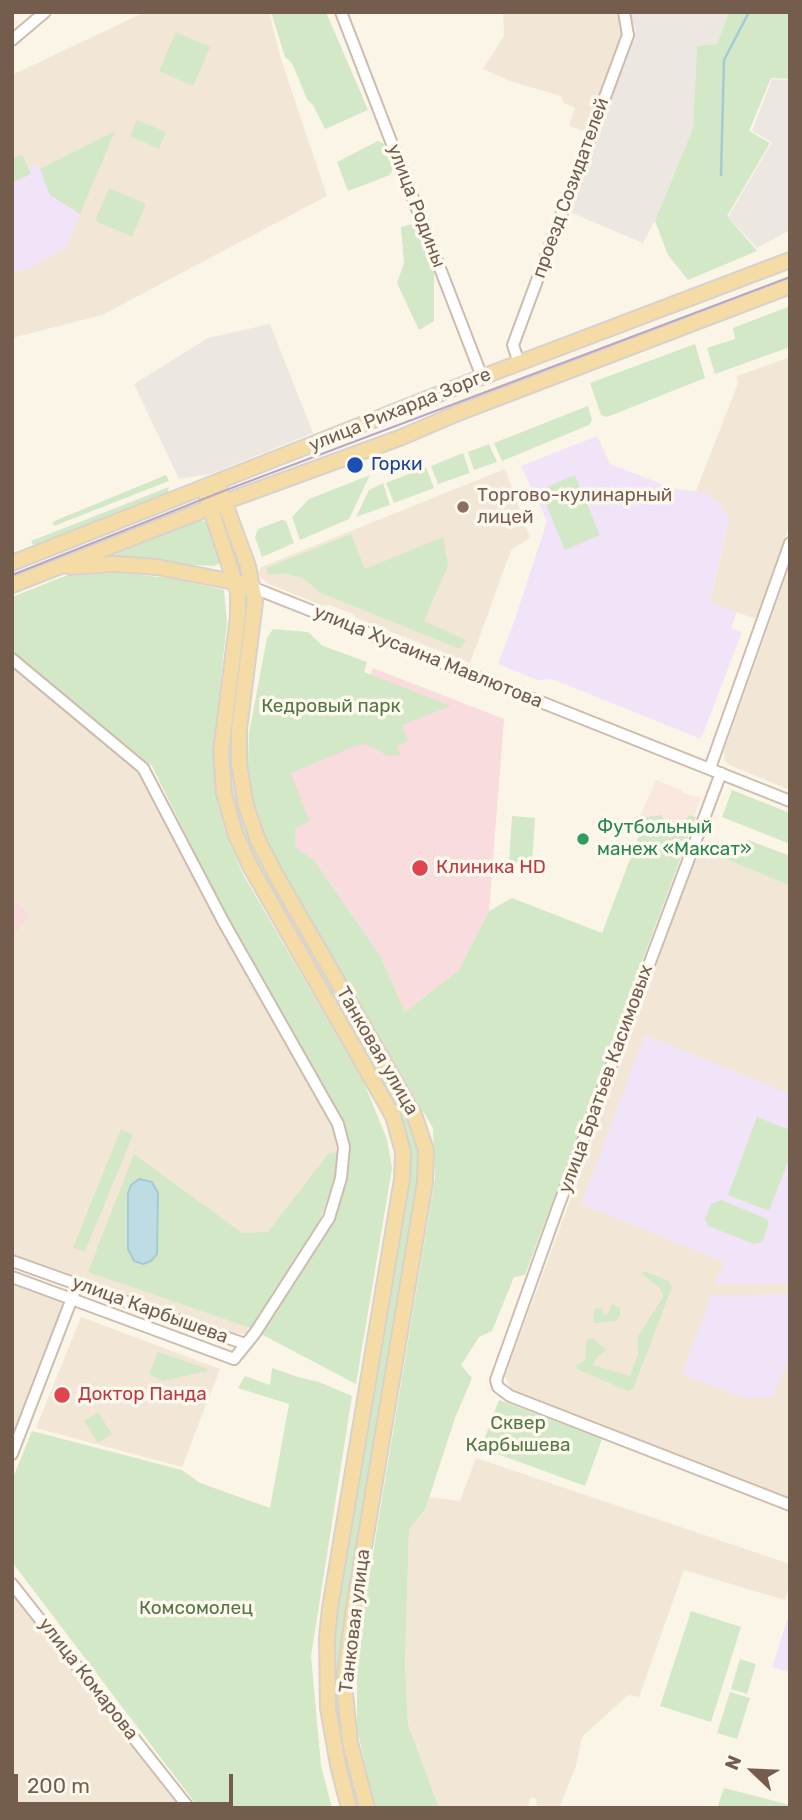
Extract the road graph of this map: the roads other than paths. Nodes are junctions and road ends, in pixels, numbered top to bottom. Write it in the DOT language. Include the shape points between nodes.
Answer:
graph roads {
  1 [pos="45,12"];
  2 [pos="341,12"];
  3 [pos="624,12"];
  4 [pos="12,40"];
  5 [pos="790,260"];
  6 [pos="790,286"];
  7 [pos="519,363"];
  8 [pos="482,377"];
  9 [pos="490,401"];
  10 [pos="211,485"];
  11 [pos="218,504"];
  12 [pos="790,543"];
  13 [pos="12,563"];
  14 [pos="55,568"];
  15 [pos="236,581"];
  16 [pos="12,585"];
  17 [pos="254,588"];
  18 [pos="12,659"];
  19 [pos="715,770"];
  20 [pos="790,801"];
  21 [pos="12,1261"];
  22 [pos="12,1277"];
  23 [pos="77,1283"];
  24 [pos="72,1299"];
  25 [pos="246,1344"];
  26 [pos="12,1454"];
  27 [pos="790,1505"];
  28 [pos="12,1584"];
  29 [pos="189,1808"];
  30 [pos="349,1808"];
  31 [pos="367,1808"];
  1 -- 4 [label="street"];
  2 -- 8 [label="street, улица Родины"];
  3 -- 7 [label="street, проезд Созидателей" via="628,35 513,345"];
  5 -- 7 [label="main road, улица Рихарда Зорге"];
  6 -- 9 [label="main road, улица Рихарда Зорге"];
  7 -- 8 [label="main road, улица Рихарда Зорге"];
  8 -- 9 [label="main road, улица Родины"];
  8 -- 10 [label="main road, улица Рихарда Зорге"];
  9 -- 11 [label="main road, улица Рихарда Зорге"];
  10 -- 11 [label="main road, Танковая улица"];
  10 -- 13 [label="main road, улица Рихарда Зорге"];
  11 -- 14 [label="main road, улица Рихарда Зорге"];
  11 -- 15 [label="main road, Танковая улица"];
  11 -- 17 [label="main road, Танковая улица"];
  12 -- 19 [label="street, улица Братьев Касимовых"];
  14 -- 15 [label="main road, улица Хусаина Мавлютова" via="157,567"];
  14 -- 16 [label="main road, улица Рихарда Зорге"];
  15 -- 17 [label="main road, улица Хусаина Мавлютова"];
  15 -- 30 [label="main road, Танковая улица" via="238,616 221,751 224,793 235,833 393,1116 403,1152 327,1638 328,1708"];
  17 -- 19 [label="street, улица Хусаина Мавлютова"];
  17 -- 31 [label="main road, Танковая улица" via="239,730 246,806 276,875 414,1114 426,1150 425,1182 344,1684 350,1742"];
  18 -- 25 [label="street" via="143,768 338,1124 344,1147 329,1218"];
  19 -- 20 [label="street, улица Хусаина Мавлютова"];
  19 -- 27 [label="street, улица Братьев Касимовых" via="497,1375 498,1387 510,1396"];
  21 -- 23 [label="street, улица Карбышева"];
  22 -- 24 [label="street, улица Карбышева"];
  23 -- 24 [label="street"];
  23 -- 25 [label="street, улица Карбышева"];
  24 -- 25 [label="street, улица Карбышева" via="234,1359"];
  24 -- 26 [label="street"];
  28 -- 29 [label="street, улица Комарова"];
}
